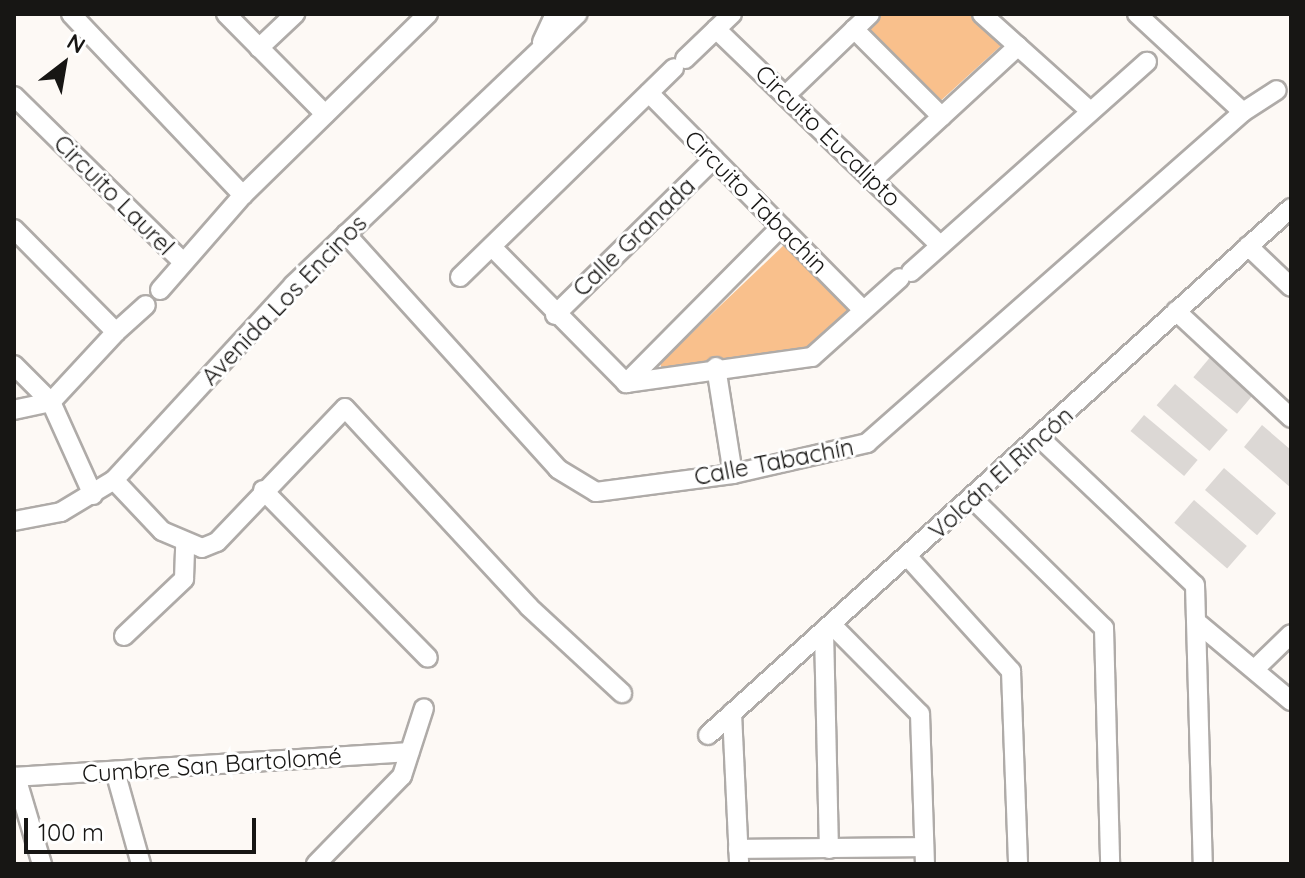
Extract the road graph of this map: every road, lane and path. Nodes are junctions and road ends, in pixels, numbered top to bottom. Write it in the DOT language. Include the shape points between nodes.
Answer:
graph roads {
  1 [pos="71,14"];
  2 [pos="226,14"];
  3 [pos="295,14"];
  4 [pos="428,14"];
  5 [pos="555,14"];
  6 [pos="578,14"];
  7 [pos="732,14"];
  8 [pos="870,14"];
  9 [pos="982,14"];
  10 [pos="1137,14"];
  11 [pos="716,29"];
  12 [pos="854,29"];
  13 [pos="1018,46"];
  14 [pos="259,48"];
  15 [pos="539,48"];
  16 [pos="1147,62"];
  17 [pos="1277,90"];
  18 [pos="649,93"];
  19 [pos="787,94"];
  20 [pos="14,96"];
  21 [pos="1088,109"];
  22 [pos="1243,112"];
  23 [pos="325,114"];
  24 [pos="942,117"];
  25 [pos="714,159"];
  26 [pos="874,179"];
  27 [pos="243,195"];
  28 [pos="1291,208"];
  29 [pos="781,227"];
  30 [pos="14,229"];
  31 [pos="346,234"];
  32 [pos="939,244"];
  33 [pos="1248,246"];
  34 [pos="493,248"];
  35 [pos="181,260"];
  36 [pos="460,277"];
  37 [pos="1291,287"];
  38 [pos="160,290"];
  39 [pos="146,305"];
  40 [pos="863,310"];
  41 [pos="1176,311"];
  42 [pos="555,315"];
  43 [pos="116,332"];
  44 [pos="14,365"];
  45 [pos="716,367"];
  46 [pos="626,383"];
  47 [pos="51,402"];
  48 [pos="14,410"];
  49 [pos="1291,418"];
  50 [pos="1041,439"];
  51 [pos="733,474"];
  52 [pos="114,480"];
  53 [pos="263,490"];
  54 [pos="93,495"];
  55 [pos="973,499"];
  56 [pos="14,521"];
  57 [pos="185,545"];
  58 [pos="908,557"];
  59 [pos="1199,624"];
  60 [pos="828,628"];
  61 [pos="1291,634"];
  62 [pos="124,636"];
  63 [pos="428,658"];
  64 [pos="1257,667"];
  65 [pos="622,693"];
  66 [pos="1291,701"];
  67 [pos="424,708"];
  68 [pos="1291,710"];
  69 [pos="732,713"];
  70 [pos="708,735"];
  71 [pos="409,752"];
  72 [pos="115,771"];
  73 [pos="15,777"];
  74 [pos="829,849"];
  75 [pos="738,856"];
  76 [pos="924,856"];
  77 [pos="42,864"];
  78 [pos="141,864"];
  79 [pos="316,864"];
  80 [pos="1018,864"];
  81 [pos="1110,864"];
  82 [pos="1203,864"];
  1 -- 27 [label="street"];
  2 -- 14 [label="street"];
  3 -- 14 [label="street"];
  4 -- 23 [label="street"];
  5 -- 15 [label="street, Avenida Los Encinos"];
  6 -- 15 [label="street, Avenida Los Encinos"];
  7 -- 11 [label="street"];
  8 -- 12 [label="street"];
  9 -- 13 [label="street"];
  10 -- 22 [label="street"];
  11 -- 18 [label="street"];
  11 -- 19 [label="street, Circuito Eucalipto"];
  12 -- 19 [label="street"];
  12 -- 24 [label="street"];
  13 -- 21 [label="street"];
  13 -- 24 [label="street"];
  14 -- 23 [label="street"];
  15 -- 31 [label="street, Avenida Los Encinos"];
  16 -- 21 [label="street"];
  17 -- 22 [label="street, Calle Tabachín"];
  18 -- 25 [label="street, Circuito Tabachin"];
  18 -- 34 [label="street"];
  19 -- 26 [label="street, Circuito Eucalipto"];
  20 -- 35 [label="street, Circuito Laurel"];
  21 -- 32 [label="street"];
  22 -- 51 [label="street, Calle Tabachín" via="867,443"];
  23 -- 27 [label="street"];
  24 -- 26 [label="street"];
  25 -- 29 [label="street, Circuito Tabachin"];
  25 -- 42 [label="street, Calle Granada"];
  26 -- 32 [label="street, Circuito Eucalipto"];
  27 -- 35 [label="street"];
  28 -- 33 [label="street, Volcán El Rincón"];
  29 -- 40 [label="street, Circuito Tabachin"];
  29 -- 46 [label="street"];
  30 -- 43 [label="street"];
  31 -- 51 [label="street, Calle Tabachín" via="558,469 596,492"];
  31 -- 52 [label="street, Avenida Los Encinos"];
  32 -- 40 [label="street"];
  33 -- 37 [label="street"];
  33 -- 41 [label="street, Volcán El Rincón"];
  34 -- 36 [label="street"];
  34 -- 42 [label="street"];
  35 -- 38 [label="street"];
  39 -- 43 [label="street"];
  40 -- 45 [label="street" via="812,357"];
  41 -- 49 [label="street"];
  41 -- 50 [label="street, Volcán El Rincón"];
  42 -- 46 [label="street"];
  43 -- 47 [label="street"];
  44 -- 47 [label="street"];
  45 -- 46 [label="street"];
  45 -- 51 [label="street"];
  47 -- 48 [label="street"];
  47 -- 54 [label="street"];
  50 -- 55 [label="street, Volcán El Rincón"];
  50 -- 59 [label="street" via="1191,578"];
  52 -- 54 [label="street, Avenida Los Encinos"];
  52 -- 57 [label="street"];
  53 -- 57 [label="street" via="217,542"];
  53 -- 63 [label="street"];
  53 -- 65 [label="street" via="345,408 529,607"];
  54 -- 56 [label="street, Avenida Los Encinos" via="61,512"];
  55 -- 58 [label="street, Volcán El Rincón"];
  55 -- 81 [label="street" via="1104,628"];
  57 -- 62 [label="street" via="184,579"];
  58 -- 60 [label="street, Volcán El Rincón"];
  58 -- 80 [label="street" via="1011,671"];
  59 -- 64 [label="street"];
  59 -- 82 [label="street"];
  60 -- 69 [label="street, Volcán El Rincón"];
  60 -- 74 [label="street"];
  60 -- 76 [label="street" via="920,714"];
  61 -- 64 [label="street"];
  64 -- 66 [label="street"];
  66 -- 68 [label="street"];
  67 -- 71 [label="street"];
  69 -- 70 [label="street, Volcán El Rincón"];
  69 -- 75 [label="street"];
  71 -- 72 [label="street, Cumbre San Bartolomé"];
  71 -- 79 [label="street" via="402,776"];
  72 -- 73 [label="street, Cumbre San Bartolomé"];
  72 -- 78 [label="street"];
  73 -- 77 [label="street"];
  74 -- 75 [label="street"];
  74 -- 76 [label="street"];
}
